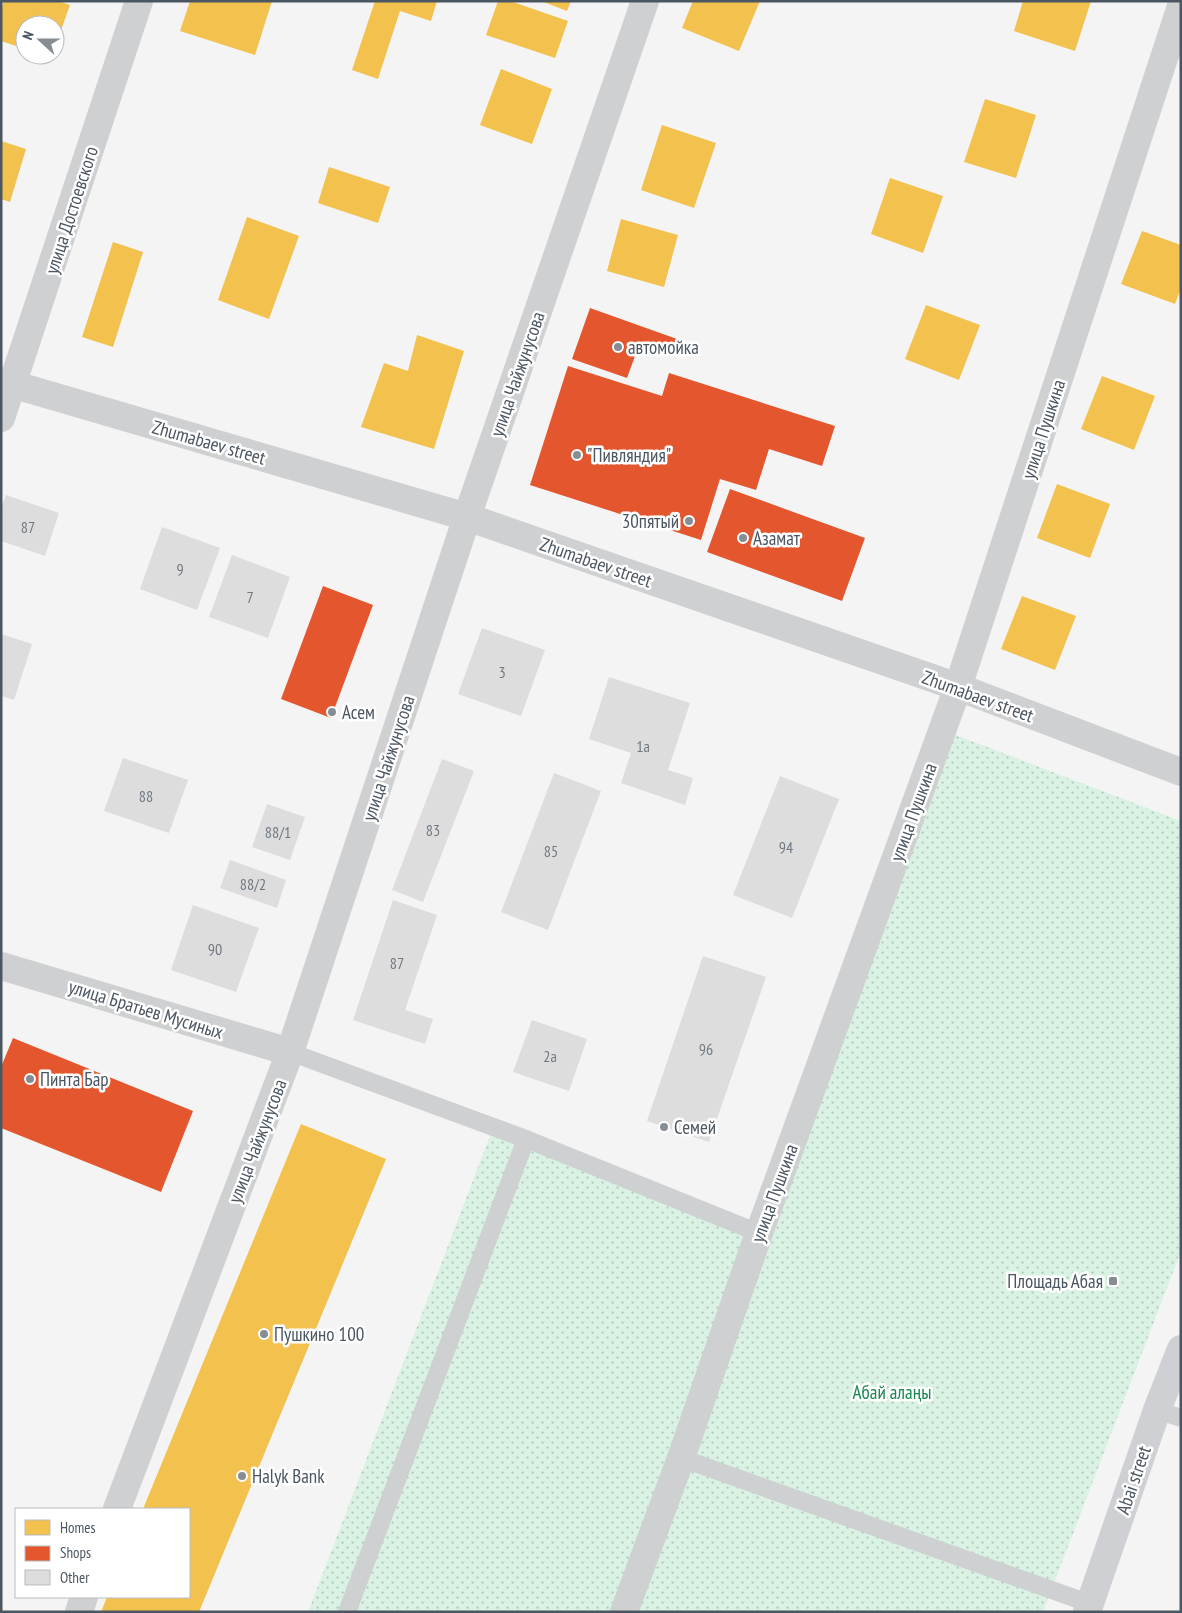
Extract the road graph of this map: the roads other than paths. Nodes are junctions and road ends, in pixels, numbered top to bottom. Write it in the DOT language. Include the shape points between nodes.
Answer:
graph roads {
  1 [pos="139,1"];
  2 [pos="645,1"];
  3 [pos="1181,6"];
  4 [pos="7,383"];
  5 [pos="1,418"];
  6 [pos="467,518"];
  7 [pos="958,687"];
  8 [pos="1181,772"];
  9 [pos="1,966"];
  10 [pos="290,1052"];
  11 [pos="526,1139"];
  12 [pos="759,1233"];
  13 [pos="1181,1348"];
  14 [pos="1169,1414"];
  15 [pos="680,1458"];
  16 [pos="117,1508"];
  17 [pos="84,1598"];
  18 [pos="1089,1608"];
  19 [pos="79,1612"];
  20 [pos="347,1612"];
  21 [pos="624,1612"];
  1 -- 4 [label="street, улица Достоевского"];
  2 -- 6 [label="street, улица Чайжунусова"];
  3 -- 7 [label="street, улица Пушкина"];
  4 -- 5 [label="street, улица Достоевского"];
  4 -- 6 [label="street, Zhumabaev street"];
  6 -- 7 [label="street, Zhumabaev street"];
  6 -- 10 [label="street, улица Чайжунусова"];
  7 -- 8 [label="street, Zhumabaev street"];
  7 -- 12 [label="street, улица Пушкина"];
  9 -- 10 [label="street, улица Братьев Мусиных"];
  10 -- 11 [label="lane"];
  10 -- 16 [label="street, улица Чайжунусова"];
  11 -- 12 [label="lane"];
  11 -- 20 [label="lane"];
  12 -- 15 [label="street, улица Пушкина"];
  13 -- 14 [label="main road, Abai street"];
  14 -- 18 [label="main road, Abai street"];
  15 -- 18 [label="lane"];
  15 -- 21 [label="street, улица Пушкина"];
  17 -- 19 [label="street"];
}
